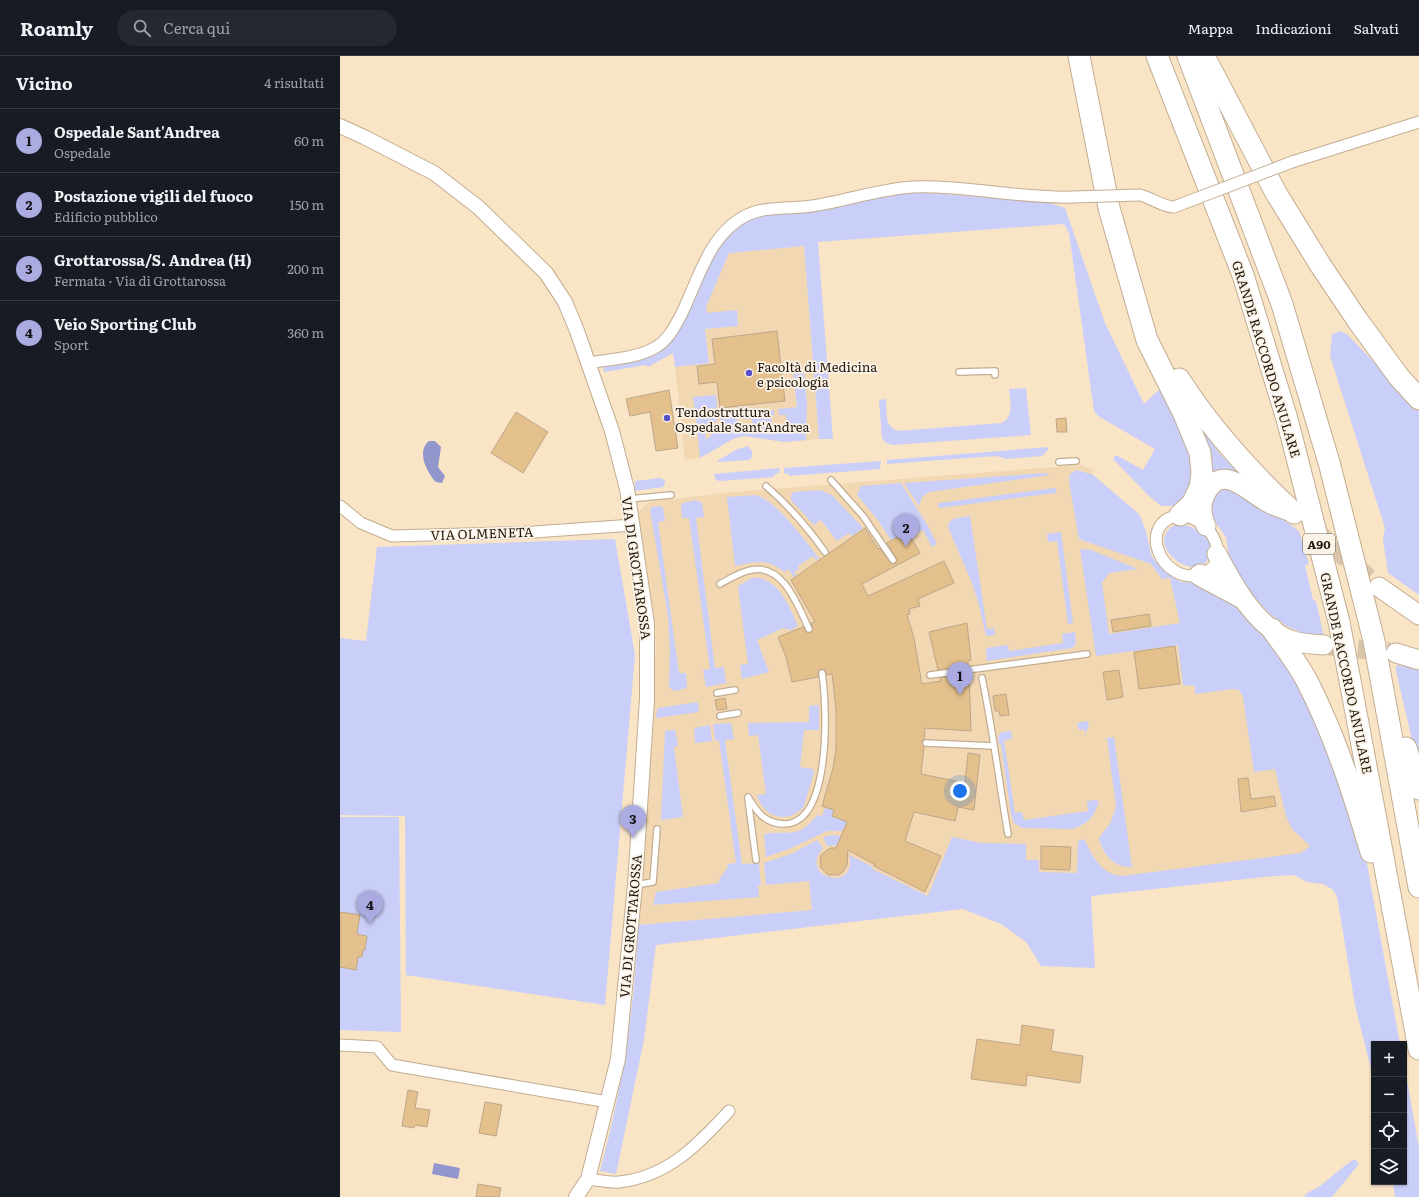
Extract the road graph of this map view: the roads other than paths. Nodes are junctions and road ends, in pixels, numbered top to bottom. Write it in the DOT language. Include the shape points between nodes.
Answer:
graph roads {
  1 [pos="1079,56"];
  2 [pos="1157,56"];
  3 [pos="1188,56"];
  4 [pos="1204,56"];
  5 [pos="1419,122"];
  6 [pos="340,126"];
  7 [pos="1132,287"];
  8 [pos="588,363"];
  9 [pos="959,372"];
  10 [pos="995,375"];
  11 [pos="1419,399"];
  12 [pos="1076,461"];
  13 [pos="1059,462"];
  14 [pos="831,480"];
  15 [pos="766,486"];
  16 [pos="671,495"];
  17 [pos="629,499"];
  18 [pos="340,506"];
  19 [pos="1296,514"];
  20 [pos="1180,515"];
  21 [pos="633,525"];
  22 [pos="1206,526"];
  23 [pos="826,552"];
  24 [pos="1217,554"];
  25 [pos="893,560"];
  26 [pos="1200,574"];
  27 [pos="720,584"];
  28 [pos="1379,587"];
  29 [pos="1240,597"];
  30 [pos="1419,615"];
  31 [pos="809,629"];
  32 [pos="1272,629"];
  33 [pos="1374,641"];
  34 [pos="1324,645"];
  35 [pos="1396,653"];
  36 [pos="1087,654"];
  37 [pos="1419,660"];
  38 [pos="822,673"];
  39 [pos="930,675"];
  40 [pos="982,678"];
  41 [pos="735,690"];
  42 [pos="716,693"];
  43 [pos="738,713"];
  44 [pos="720,716"];
  45 [pos="926,743"];
  46 [pos="993,746"];
  47 [pos="1419,789"];
  48 [pos="657,829"];
  49 [pos="1008,834"];
  50 [pos="756,860"];
  51 [pos="635,885"];
  52 [pos="1419,887"];
  53 [pos="1412,1011"];
  54 [pos="340,1045"];
  55 [pos="1419,1049"];
  56 [pos="608,1102"];
  57 [pos="729,1111"];
  58 [pos="588,1179"];
  59 [pos="576,1197"];
  1 -- 7 [label="highway" via="1109,208"];
  2 -- 53 [label="highway, GRANDE RACCORDO ANULARE / A90" via="1243,275 1287,419 1339,622"];
  3 -- 33 [label="highway, GRANDE RACCORDO ANULARE / A90" via="1282,304 1330,466"];
  4 -- 11 [label="highway" via="1276,193 1313,253 1358,321 1399,377"];
  5 -- 8 [label="street, bridge" via="1292,162 1174,207 1167,207 1140,195 1052,198 913,187 747,215 733,224 713,246 674,328 662,342 641,354"];
  6 -- 8 [label="street, VIA DI GROTTAROSSA" via="434,173 478,206 546,273 565,302"];
  7 -- 19 [label="highway" via="1167,360 1192,398 1241,461"];
  7 -- 20 [label="highway" via="1147,340 1184,414 1200,453 1200,488 1192,504"];
  8 -- 17 [label="street, VIA DI GROTTAROSSA" via="612,431"];
  9 -- 10 [label="lane" via="995,371"];
  12 -- 13 [label="lane"];
  14 -- 25 [label="lane" via="863,516"];
  15 -- 23 [label="lane" via="809,530"];
  16 -- 17 [label="lane"];
  17 -- 21 [label="street, VIA DI GROTTAROSSA"];
  18 -- 21 [label="street, VIA OLMENETA" via="361,523 392,536"];
  19 -- 22 [label="highway" via="1268,503 1235,480 1222,480 1211,485 1204,497 1202,512"];
  20 -- 22 [label="street" via="1194,518"];
  20 -- 26 [label="street" via="1162,522 1157,534 1157,548 1164,561 1176,571 1188,575"];
  21 -- 51 [label="street, VIA DI GROTTAROSSA" via="647,624 648,676"];
  22 -- 24 [label="street" via="1213,536"];
  24 -- 26 [label="street" via="1213,566"];
  24 -- 29 [label="highway"];
  26 -- 29 [label="highway"];
  27 -- 31 [label="lane" via="750,570 770,572 781,581"];
  28 -- 30 [label="highway"];
  29 -- 32 [label="highway"];
  32 -- 34 [label="highway" via="1283,637 1298,642"];
  32 -- 53 [label="highway" via="1307,682 1359,810 1374,862 1387,941"];
  33 -- 47 [label="highway"];
  33 -- 52 [label="highway, GRANDE RACCORDO ANULARE / A90"];
  35 -- 37 [label="highway"];
  36 -- 39 [label="lane"];
  38 -- 50 [label="lane" via="826,713 824,750 815,794 807,812 796,822 783,824 758,814 748,797"];
  40 -- 46 [label="lane" via="993,730"];
  41 -- 42 [label="lane"];
  43 -- 44 [label="lane"];
  45 -- 46 [label="lane"];
  46 -- 49 [label="lane"];
  48 -- 51 [label="lane" via="653,882"];
  51 -- 56 [label="street, VIA DI GROTTAROSSA" via="618,1060"];
  53 -- 55 [label="highway, GRANDE RACCORDO ANULARE / A90"];
  54 -- 56 [label="street" via="377,1047 392,1065"];
  56 -- 58 [label="street, VIA DI GROTTAROSSA"];
  57 -- 58 [label="street" via="700,1142 675,1162 649,1175 618,1182"];
  58 -- 59 [label="street, VIA DI GROTTAROSSA"];
}
